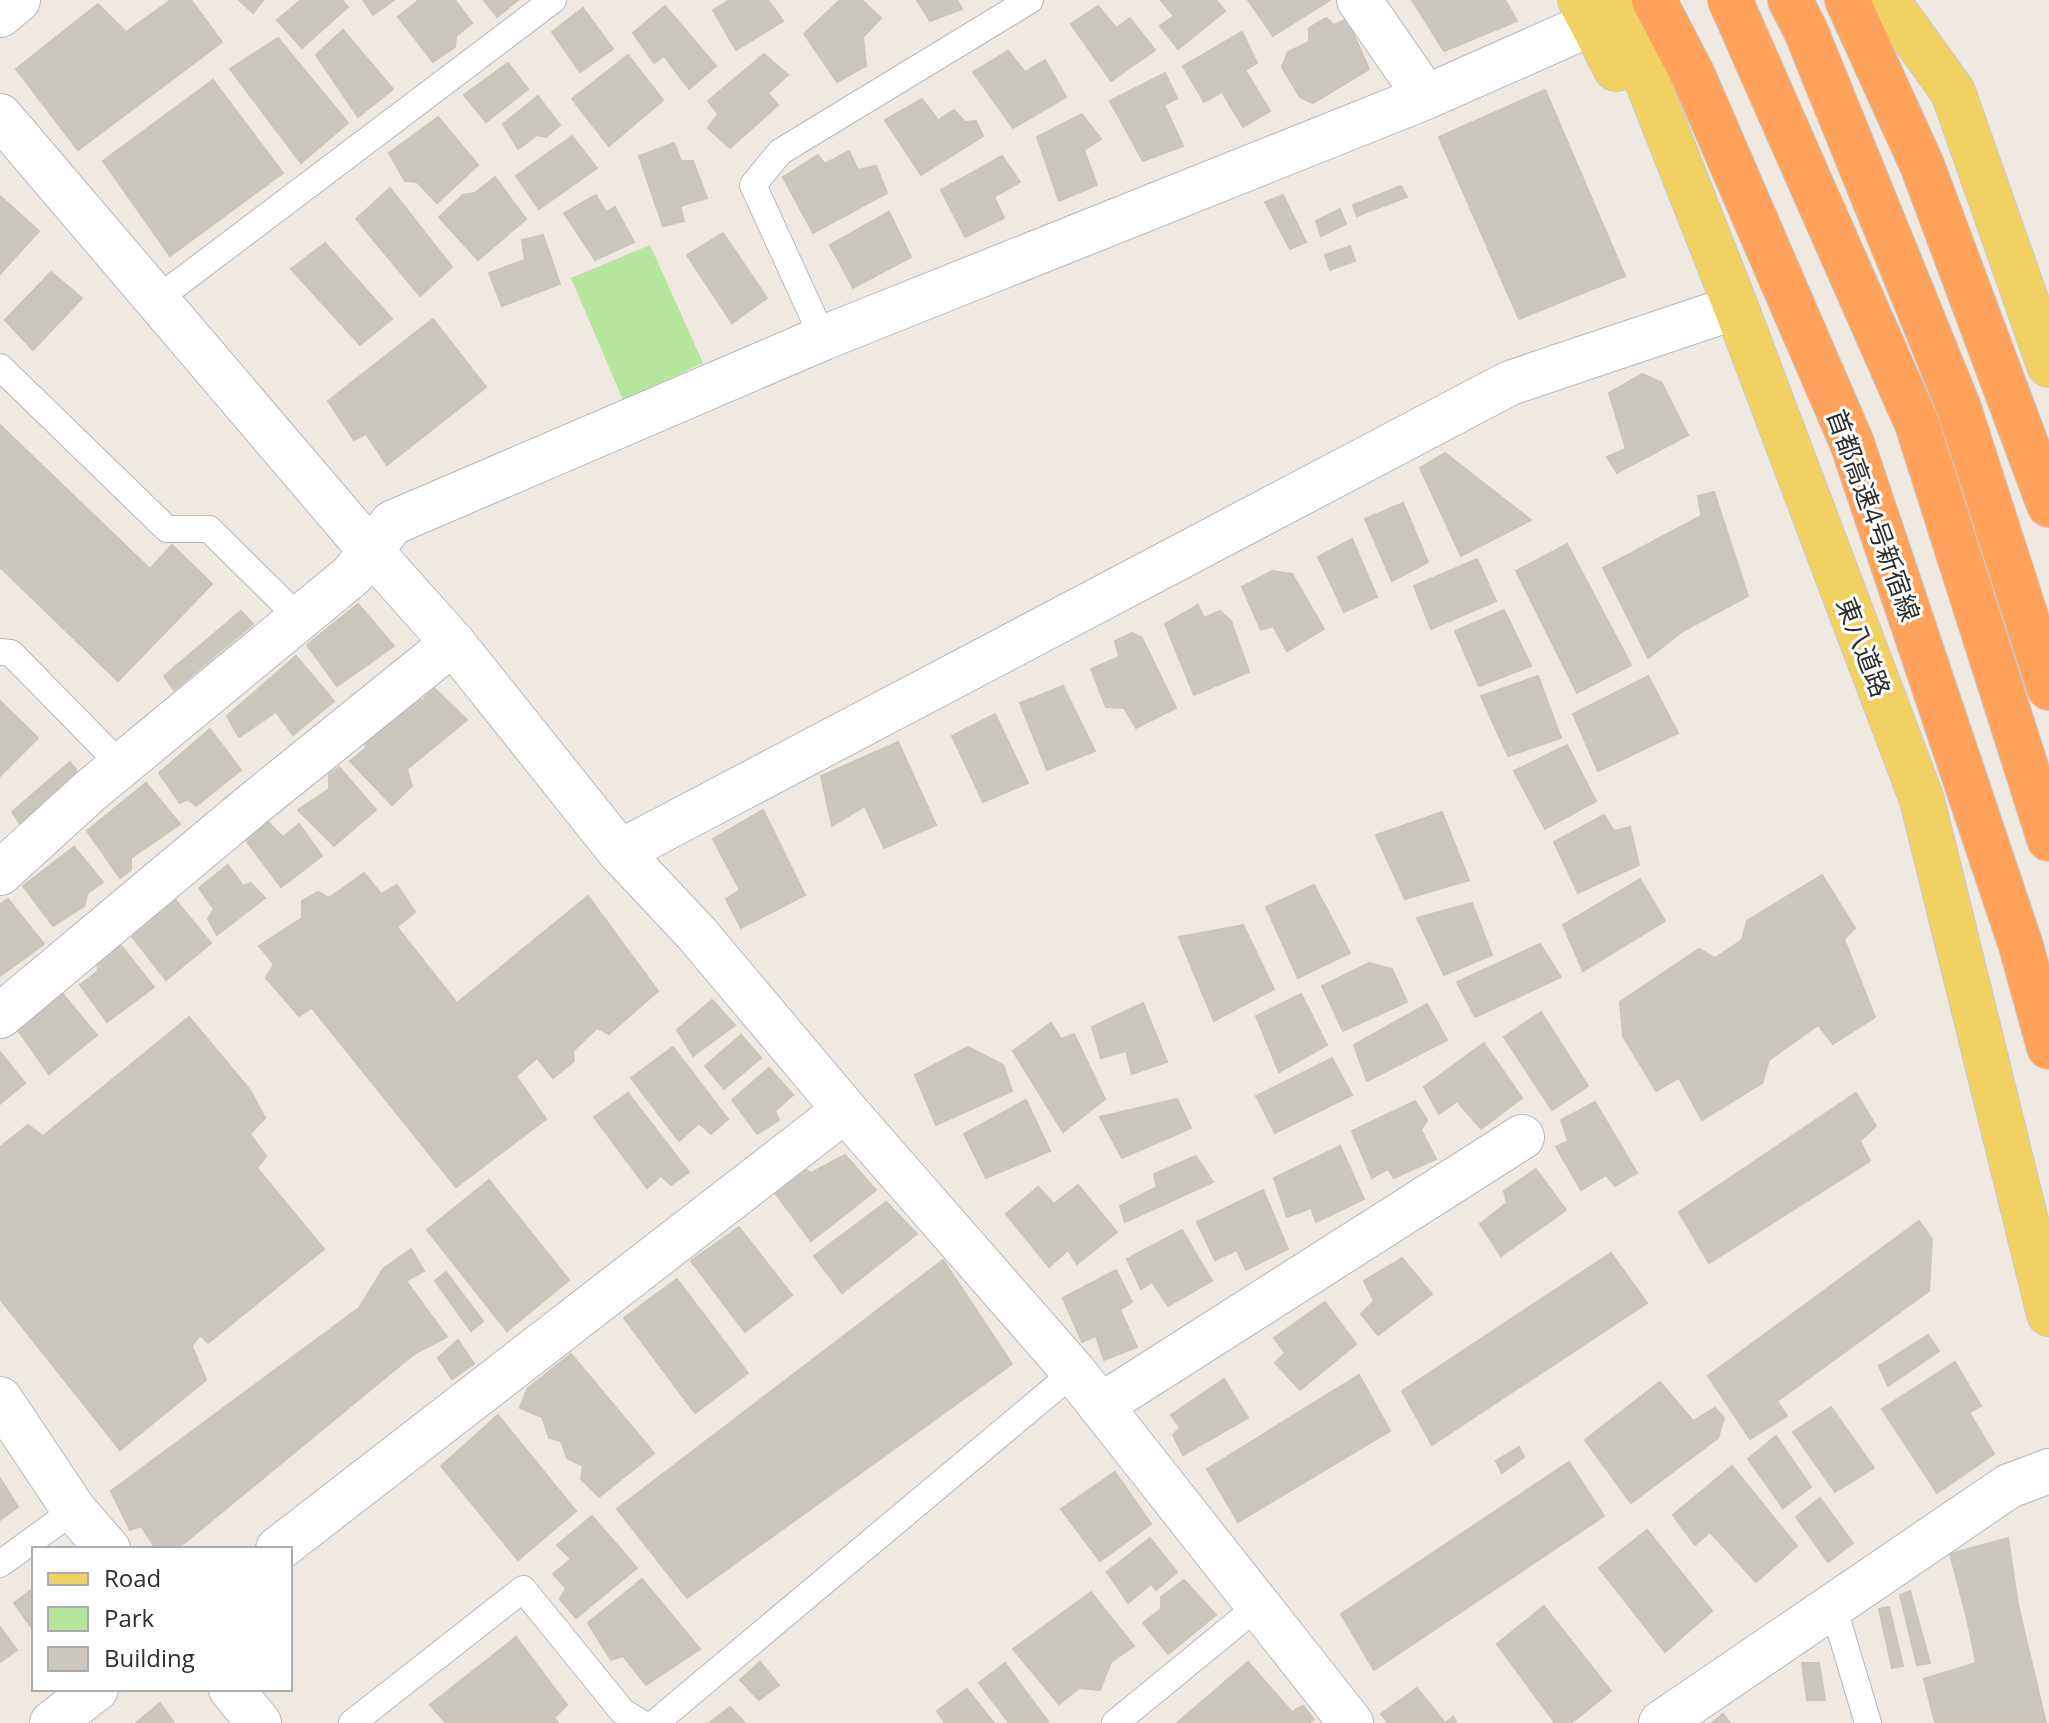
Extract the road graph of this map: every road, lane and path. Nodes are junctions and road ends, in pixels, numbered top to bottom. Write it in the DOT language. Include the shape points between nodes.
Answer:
graph roads {
  1 [pos="18,0"];
  2 [pos="553,0"];
  3 [pos="1030,0"];
  4 [pos="1359,0"];
  5 [pos="1654,0"];
  6 [pos="1730,0"];
  7 [pos="1790,0"];
  8 [pos="1847,0"];
  9 [pos="1887,0"];
  10 [pos="1908,0"];
  11 [pos="1596,8"];
  12 [pos="0,15"];
  13 [pos="1953,92"];
  14 [pos="1426,97"];
  15 [pos="0,116"];
  16 [pos="156,300"];
  17 [pos="1736,307"];
  18 [pos="823,338"];
  19 [pos="2049,365"];
  20 [pos="0,367"];
  21 [pos="2049,505"];
  22 [pos="369,549"];
  23 [pos="300,619"];
  24 [pos="453,643"];
  25 [pos="0,652"];
  26 [pos="2049,688"];
  27 [pos="121,765"];
  28 [pos="2049,839"];
  29 [pos="620,852"];
  30 [pos="0,873"];
  31 [pos="0,1016"];
  32 [pos="2049,1047"];
  33 [pos="845,1110"];
  34 [pos="1522,1137"];
  35 [pos="2049,1314"];
  36 [pos="1087,1389"];
  37 [pos="0,1399"];
  38 [pos="2049,1471"];
  39 [pos="74,1510"];
  40 [pos="106,1547"];
  41 [pos="281,1547"];
  42 [pos="0,1564"];
  43 [pos="1258,1606"];
  44 [pos="1833,1606"];
  45 [pos="93,1691"];
  46 [pos="233,1691"];
  47 [pos="52,1723"];
  48 [pos="259,1723"];
  49 [pos="352,1723"];
  50 [pos="641,1723"];
  51 [pos="655,1723"];
  52 [pos="1115,1723"];
  53 [pos="1351,1723"];
  54 [pos="1661,1723"];
  55 [pos="1868,1723"];
  1 -- 12 [label="street"];
  2 -- 16 [label="lane"];
  3 -- 18 [label="lane" via="780,152 753,185"];
  4 -- 14 [label="street"];
  5 -- 32 [label="highway, 首都高速4号新宿線" via="1693,75 1852,443 2021,946"];
  6 -- 28 [label="highway" via="1917,424"];
  7 -- 26 [label="highway" via="1959,408"];
  8 -- 21 [label="highway" via="1922,165"];
  9 -- 13 [label="main road"];
  10 -- 13 [label="main road"];
  11 -- 14 [label="street"];
  11 -- 17 [label="main road, 東八道路"];
  13 -- 19 [label="main road"];
  14 -- 18 [label="street"];
  15 -- 16 [label="street"];
  16 -- 22 [label="street"];
  17 -- 29 [label="street" via="1510,383"];
  17 -- 35 [label="main road, 東八道路" via="1922,800"];
  18 -- 22 [label="street" via="392,523"];
  20 -- 23 [label="lane" via="167,529 209,529"];
  22 -- 23 [label="street" via="352,575"];
  22 -- 24 [label="street"];
  23 -- 27 [label="street"];
  24 -- 29 [label="street"];
  24 -- 31 [label="street"];
  25 -- 27 [label="lane" via="11,653"];
  27 -- 30 [label="street"];
  29 -- 33 [label="street" via="697,934"];
  33 -- 36 [label="street"];
  33 -- 41 [label="street"];
  34 -- 36 [label="street"];
  36 -- 43 [label="street"];
  36 -- 51 [label="lane"];
  37 -- 39 [label="street"];
  38 -- 44 [label="street" via="2009,1486"];
  39 -- 40 [label="street"];
  39 -- 42 [label="lane"];
  43 -- 52 [label="lane"];
  43 -- 53 [label="street"];
  44 -- 54 [label="street"];
  44 -- 55 [label="lane"];
  45 -- 47 [label="street"];
  46 -- 48 [label="street"];
  49 -- 50 [label="lane" via="523,1589 622,1711"];
}
